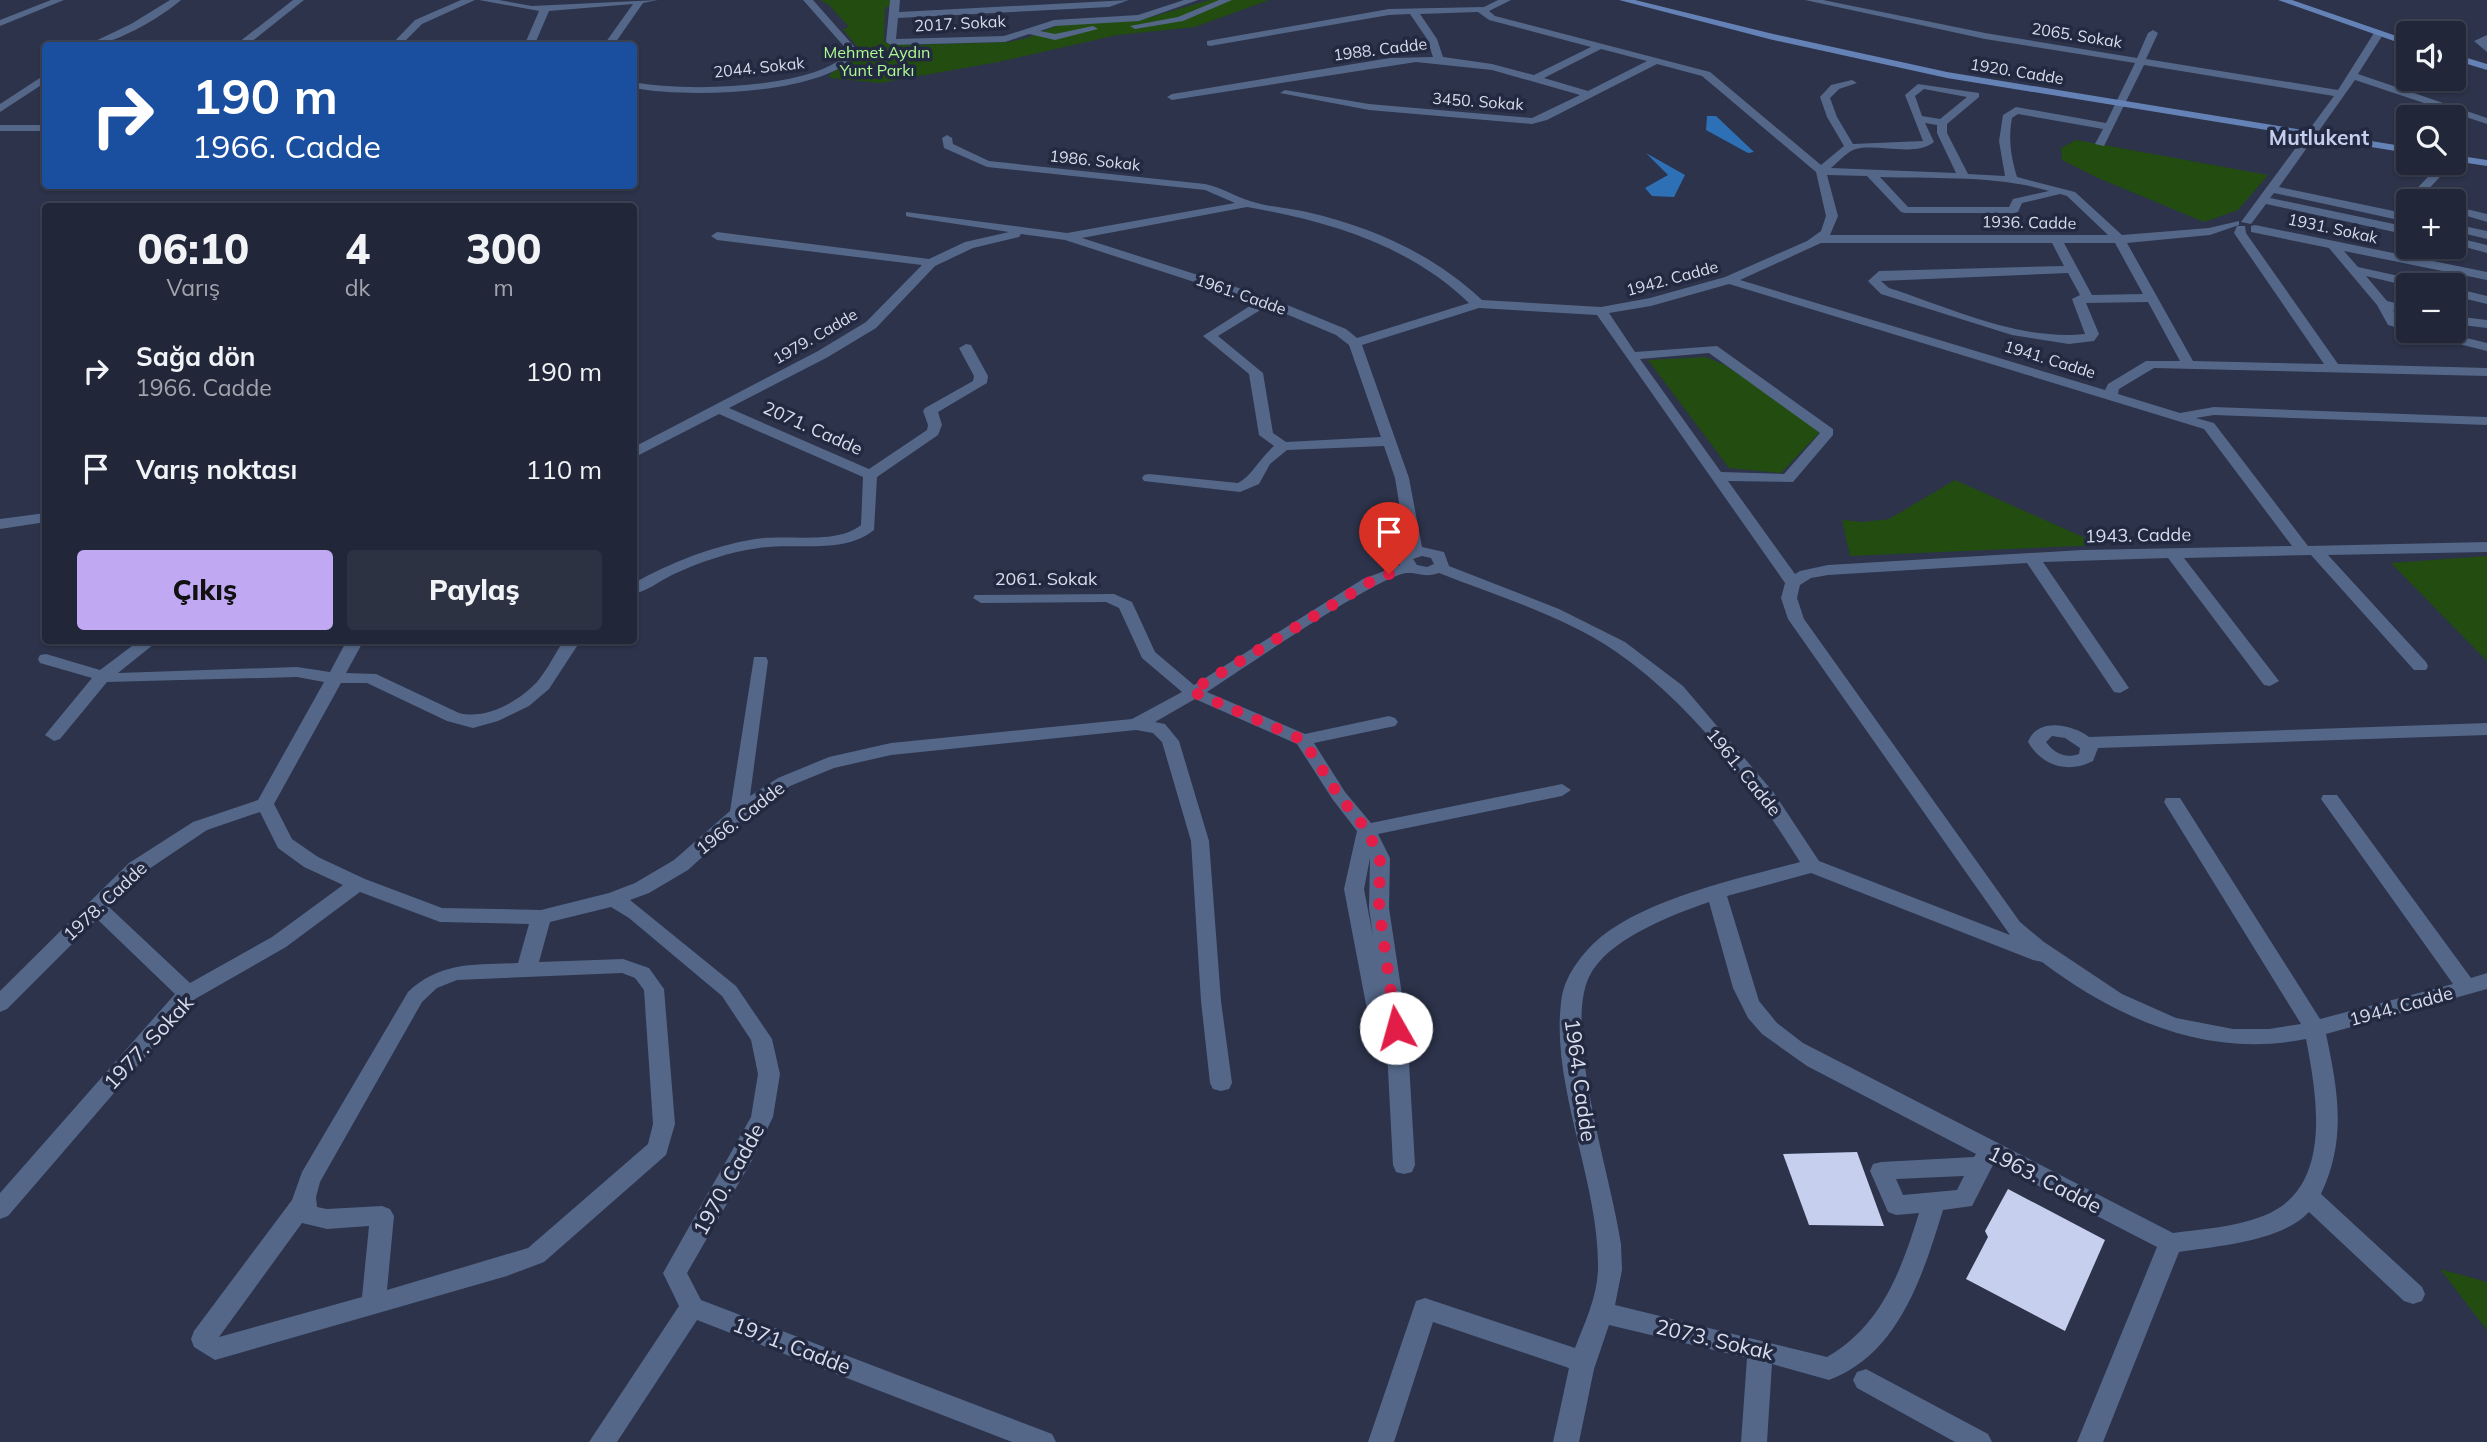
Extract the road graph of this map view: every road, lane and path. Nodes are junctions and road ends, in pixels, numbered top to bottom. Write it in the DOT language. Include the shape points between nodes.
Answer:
graph roads {
  1 [pos="59,0"];
  2 [pos="176,0"];
  3 [pos="299,0"];
  4 [pos="470,0"];
  5 [pos="484,0"];
  6 [pos="640,0"];
  7 [pos="653,0"];
  8 [pos="808,0"];
  9 [pos="895,0"];
  10 [pos="1124,0"];
  11 [pos="1157,0"];
  12 [pos="1193,0"];
  13 [pos="1227,0"];
  14 [pos="1506,0"];
  15 [pos="1624,0"];
  16 [pos="1810,0"];
  17 [pos="2283,0"];
  18 [pos="1176,5"];
  19 [pos="1211,8"];
  20 [pos="545,9"];
  21 [pos="1482,9"];
  22 [pos="1413,11"];
  23 [pos="893,15"];
  24 [pos="0,23"];
  25 [pos="1028,31"];
  26 [pos="2153,33"];
  27 [pos="2379,33"];
  28 [pos="2487,38"];
  29 [pos="2396,39"];
  30 [pos="99,42"];
  31 [pos="244,42"];
  32 [pos="397,42"];
  33 [pos="530,42"];
  34 [pos="611,42"];
  35 [pos="1210,43"];
  36 [pos="1600,46"];
  37 [pos="2487,49"];
  38 [pos="1438,58"];
  39 [pos="1657,61"];
  40 [pos="2466,61"];
  41 [pos="2140,62"];
  42 [pos="2487,68"];
  43 [pos="2353,76"];
  44 [pos="1536,78"];
  45 [pos="42,80"];
  46 [pos="1852,83"];
  47 [pos="637,85"];
  48 [pos="1285,93"];
  49 [pos="1590,94"];
  50 [pos="2341,94"];
  51 [pos="1172,97"];
  52 [pos="2122,103"];
  53 [pos="0,110"];
  54 [pos="1917,118"];
  55 [pos="2487,121"];
  56 [pos="1942,123"];
  57 [pos="2109,127"];
  58 [pos="0,128"];
  59 [pos="42,128"];
  60 [pos="2313,134"];
  61 [pos="947,138"];
  62 [pos="2100,144"];
  63 [pos="1850,147"];
  64 [pos="2396,148"];
  65 [pos="2466,160"];
  66 [pos="2487,163"];
  67 [pos="1821,171"];
  68 [pos="1870,173"];
  69 [pos="2436,175"];
  70 [pos="1964,177"];
  71 [pos="2012,180"];
  72 [pos="2273,189"];
  73 [pos="2422,189"];
  74 [pos="2064,192"];
  75 [pos="2264,200"];
  76 [pos="1247,204"];
  77 [pos="2466,212"];
  78 [pos="910,214"];
  79 [pos="2396,215"];
  80 [pos="2487,218"];
  81 [pos="2245,226"];
  82 [pos="2396,228"];
  83 [pos="2466,231"];
  84 [pos="1043,233"];
  85 [pos="2487,235"];
  86 [pos="716,236"];
  87 [pos="1067,237"];
  88 [pos="1821,239"];
  89 [pos="2056,239"];
  90 [pos="2119,239"];
  91 [pos="2466,244"];
  92 [pos="2333,245"];
  93 [pos="2487,248"];
  94 [pos="931,262"];
  95 [pos="2071,269"];
  96 [pos="2354,270"];
  97 [pos="2487,275"];
  98 [pos="2396,279"];
  99 [pos="1729,280"];
  100 [pos="2466,295"];
  101 [pos="2088,299"];
  102 [pos="2152,299"];
  103 [pos="2487,300"];
  104 [pos="1266,301"];
  105 [pos="1478,304"];
  106 [pos="2383,304"];
  107 [pos="2396,307"];
  108 [pos="1601,311"];
  109 [pos="2466,321"];
  110 [pos="2396,324"];
  111 [pos="2487,324"];
  112 [pos="2466,342"];
  113 [pos="1355,343"];
  114 [pos="2487,347"];
  115 [pos="966,348"];
  116 [pos="1631,356"];
  117 [pos="2189,366"];
  118 [pos="2335,370"];
  119 [pos="2487,372"];
  120 [pos="2110,396"];
  121 [pos="720,408"];
  122 [pos="2178,416"];
  123 [pos="2487,421"];
  124 [pos="1389,441"];
  125 [pos="1283,446"];
  126 [pos="637,450"];
  127 [pos="870,475"];
  128 [pos="1717,476"];
  129 [pos="1149,478"];
  130 [pos="42,518"];
  131 [pos="0,524"];
  132 [pos="2487,547"];
  133 [pos="2310,551"];
  134 [pos="2173,554"];
  135 [pos="2032,558"];
  136 [pos="1412,559"];
  137 [pos="1793,583"];
  138 [pos="637,587"];
  139 [pos="981,598"];
  140 [pos="146,644"];
  141 [pos="354,644"];
  142 [pos="570,644"];
  143 [pos="46,659"];
  144 [pos="760,662"];
  145 [pos="2420,666"];
  146 [pos="103,676"];
  147 [pos="335,678"];
  148 [pos="2270,681"];
  149 [pos="2120,688"];
  150 [pos="1191,691"];
  151 [pos="1389,722"];
  152 [pos="1136,724"];
  153 [pos="2487,729"];
  154 [pos="54,735"];
  155 [pos="1303,740"];
  156 [pos="2086,743"];
  157 [pos="1562,790"];
  158 [pos="2330,799"];
  159 [pos="2173,802"];
  160 [pos="265,804"];
  161 [pos="739,813"];
  162 [pos="1367,830"];
  163 [pos="1812,866"];
  164 [pos="358,884"];
  165 [pos="1716,892"];
  166 [pos="614,899"];
  167 [pos="96,907"];
  168 [pos="541,916"];
  169 [pos="2052,960"];
  170 [pos="527,968"];
  171 [pos="2477,985"];
  172 [pos="188,994"];
  173 [pos="0,1004"];
  174 [pos="2315,1029"];
  175 [pos="1221,1083"];
  176 [pos="1985,1159"];
  177 [pos="1404,1165"];
  178 [pos="2308,1197"];
  179 [pos="1934,1202"];
  180 [pos="303,1204"];
  181 [pos="0,1209"];
  182 [pos="2171,1243"];
  183 [pos="2413,1294"];
  184 [pos="373,1304"];
  185 [pos="692,1307"];
  186 [pos="1601,1312"];
  187 [pos="1760,1350"];
  188 [pos="1583,1362"];
  189 [pos="1866,1380"];
  190 [pos="602,1442"];
  191 [pos="1043,1442"];
  192 [pos="1381,1442"];
  193 [pos="1566,1442"];
  194 [pos="1754,1442"];
  195 [pos="1979,1442"];
  196 [pos="2090,1442"];
  1 -- 24 [label="street"];
  2 -- 30 [label="street"];
  3 -- 31 [label="street"];
  4 -- 32 [label="street" via="414,22"];
  5 -- 20 [label="street"];
  6 -- 7 [label="street"];
  6 -- 20 [label="street"];
  6 -- 34 [label="street"];
  8 -- 47 [label="street, 2044. Sokak" via="854,52 826,73 783,82 681,91"];
  9 -- 23 [label="street, 2017. Sokak"];
  10 -- 23 [label="street"];
  11 -- 18 [label="street"];
  12 -- 18 [label="street, 2017. Sokak"];
  13 -- 19 [label="street"];
  14 -- 21 [label="street"];
  15 -- 52 [label="main road, 1920. Cadde" via="1929,71"];
  16 -- 41 [label="street, 2065. Sokak" via="1950,30"];
  17 -- 27 [label="main road"];
  18 -- 19 [label="street"];
  18 -- 25 [label="street, 2017. Sokak" via="1139,18 1054,23"];
  19 -- 25 [label="street" via="1159,24 1097,28 1055,37"];
  20 -- 33 [label="street"];
  21 -- 22 [label="street"];
  21 -- 36 [label="street" via="1492,18"];
  22 -- 35 [label="street"];
  22 -- 38 [label="street" via="1432,39"];
  23 -- 25 [label="street, 2017. Sokak" via="891,42 1005,39"];
  26 -- 41 [label="street"];
  27 -- 29 [label="main road"];
  27 -- 43 [label="street"];
  28 -- 37 [label="street" via="2479,41"];
  36 -- 39 [label="street"];
  36 -- 44 [label="street"];
  38 -- 44 [label="street, 1988. Cadde"];
  38 -- 51 [label="street, 1988. Cadde" via="1390,61"];
  39 -- 49 [label="street, 3450. Sokak"];
  39 -- 67 [label="street" via="1706,74"];
  40 -- 42 [label="main road"];
  41 -- 50 [label="street, 2065. Sokak"];
  41 -- 52 [label="street"];
  43 -- 50 [label="street"];
  43 -- 55 [label="street"];
  44 -- 49 [label="street, 1988. Cadde"];
  45 -- 53 [label="street"];
  46 -- 63 [label="street" via="1835,86 1825,97 1835,126"];
  48 -- 49 [label="street, 3450. Sokak" via="1370,107 1524,121 1543,118"];
  50 -- 60 [label="street"];
  52 -- 57 [label="street"];
  52 -- 60 [label="main road, 1920. Cadde"];
  54 -- 56 [label="street"];
  54 -- 56 [label="street" via="1910,95 1922,86 1975,95"];
  54 -- 63 [label="street" via="1929,142"];
  56 -- 70 [label="street" via="1942,133"];
  57 -- 62 [label="street"];
  57 -- 71 [label="street" via="2016,110 2007,117 2003,133"];
  58 -- 59 [label="street"];
  60 -- 64 [label="main road, 1920. Cadde"];
  60 -- 72 [label="street"];
  61 -- 76 [label="street, 1986. Sokak" via="948,146 987,164 1205,187"];
  63 -- 67 [label="street"];
  65 -- 66 [label="main road"];
  67 -- 68 [label="street"];
  67 -- 88 [label="street" via="1832,216"];
  68 -- 70 [label="street"];
  68 -- 74 [label="street" via="1905,210 2014,210 2017,201"];
  69 -- 73 [label="street"];
  70 -- 71 [label="street"];
  71 -- 74 [label="street"];
  72 -- 75 [label="street"];
  72 -- 79 [label="street"];
  74 -- 90 [label="street"];
  75 -- 81 [label="street"];
  75 -- 82 [label="street"];
  76 -- 87 [label="street"];
  76 -- 105 [label="street" via="1316,218 1389,244 1457,282"];
  77 -- 80 [label="street"];
  78 -- 84 [label="street, 1961. Cadde"];
  81 -- 90 [label="street, 1936. Cadde"];
  81 -- 92 [label="street, 1931. Sokak"];
  81 -- 118 [label="street" via="2240,233"];
  83 -- 85 [label="street"];
  84 -- 87 [label="street, 1961. Cadde"];
  84 -- 94 [label="street, 1979. Cadde" via="993,238"];
  86 -- 94 [label="street"];
  87 -- 104 [label="street, 1961. Cadde"];
  88 -- 89 [label="street, 1936. Cadde"];
  88 -- 99 [label="street, 1942. Cadde"];
  89 -- 90 [label="street, 1936. Cadde"];
  89 -- 95 [label="street"];
  90 -- 102 [label="street"];
  91 -- 93 [label="street"];
  92 -- 96 [label="street"];
  92 -- 97 [label="street, 1931. Sokak"];
  94 -- 121 [label="street, 1979. Cadde" via="871,325"];
  95 -- 101 [label="street"];
  95 -- 101 [label="street" via="1879,275 1874,281 1885,291 2059,341 2092,334 2078,299"];
  96 -- 98 [label="street"];
  96 -- 106 [label="street"];
  99 -- 108 [label="street, 1942. Cadde"];
  99 -- 120 [label="street, 1941. Cadde"];
  100 -- 103 [label="street"];
  101 -- 102 [label="street"];
  102 -- 117 [label="street"];
  104 -- 113 [label="street, 1961. Cadde" via="1342,332"];
  104 -- 125 [label="street" via="1210,336 1256,373 1266,435"];
  105 -- 108 [label="street, 1942. Cadde"];
  105 -- 113 [label="street"];
  106 -- 107 [label="street"];
  106 -- 110 [label="street"];
  108 -- 116 [label="street"];
  109 -- 111 [label="street"];
  112 -- 114 [label="street"];
  113 -- 124 [label="street"];
  115 -- 127 [label="street" via="981,376 980,383 930,411 933,432"];
  116 -- 128 [label="street"];
  116 -- 128 [label="street" via="1712,349 1828,432 1788,479"];
  117 -- 118 [label="street"];
  117 -- 120 [label="street" via="2151,364 2113,387"];
  118 -- 119 [label="street"];
  120 -- 122 [label="street, 1941. Cadde"];
  121 -- 126 [label="street, 1979. Cadde"];
  121 -- 127 [label="street, 2071. Cadde"];
  122 -- 123 [label="street" via="2214,411"];
  122 -- 133 [label="street, 1941. Cadde" via="2213,427"];
  124 -- 125 [label="street"];
  124 -- 136 [label="street" via="1402,478"];
  125 -- 129 [label="street" via="1264,462 1254,481 1240,488"];
  127 -- 138 [label="street, 2071. Cadde" via="869,527 862,535 729,548 685,563"];
  128 -- 137 [label="street"];
  130 -- 131 [label="street"];
  132 -- 133 [label="street, 1943. Cadde"];
  133 -- 134 [label="street, 1943. Cadde"];
  133 -- 145 [label="street, 1941. Cadde"];
  134 -- 135 [label="street, 1943. Cadde"];
  134 -- 148 [label="street"];
  135 -- 137 [label="street, 1943. Cadde" via="1828,570 1806,574"];
  135 -- 149 [label="street"];
  136 -- 150 [label="street, 1966. Cadde"];
  136 -- 163 [label="street, 1961. Cadde" via="1424,572 1440,568 1553,612 1619,646 1676,690 1768,797"];
  137 -- 169 [label="street" via="1789,598 1796,619 2013,927"];
  139 -- 150 [label="street, 2061. Sokak" via="1108,597 1126,606 1148,653"];
  140 -- 146 [label="street"];
  141 -- 147 [label="street"];
  142 -- 147 [label="street" via="543,685 523,702 473,722 370,678"];
  143 -- 146 [label="street"];
  144 -- 161 [label="street"];
  146 -- 147 [label="street" via="297,672"];
  146 -- 154 [label="street"];
  147 -- 160 [label="street"];
  150 -- 152 [label="street, 1966. Cadde"];
  150 -- 155 [label="street, 2061. Sokak"];
  151 -- 155 [label="street"];
  152 -- 161 [label="street, 1966. Cadde" via="879,752 829,763 784,782"];
  152 -- 175 [label="street" via="1159,728 1170,741 1200,841"];
  153 -- 156 [label="street"];
  155 -- 162 [label="street"];
  157 -- 162 [label="street"];
  158 -- 171 [label="street"];
  159 -- 174 [label="street"];
  160 -- 164 [label="street, 1966. Cadde" via="285,843"];
  160 -- 167 [label="street, 1978. Cadde" via="200,826 136,868"];
  161 -- 166 [label="street, 1966. Cadde" via="681,864"];
  162 -- 177 [label="street" via="1354,889 1378,1015 1396,1028"];
  163 -- 165 [label="street, 1964. Cadde"];
  163 -- 169 [label="street"];
  164 -- 168 [label="street, 1966. Cadde" via="440,915"];
  164 -- 172 [label="street, 1977. Sokak" via="279,942"];
  165 -- 176 [label="street, 1963. Cadde" via="1744,988 1768,1027 1787,1043"];
  165 -- 186 [label="street, 1964. Cadde" via="1668,909 1621,934 1584,963 1576,980 1571,1000 1572,1039 1611,1258"];
  166 -- 168 [label="street, 1966. Cadde"];
  166 -- 185 [label="street, 1970. Cadde" via="729,991 761,1039 769,1074 762,1117 675,1273"];
  167 -- 172 [label="street"];
  167 -- 173 [label="street, 1978. Cadde"];
  168 -- 170 [label="street"];
  169 -- 174 [label="street, 1944. Cadde" via="2087,985 2187,1029 2233,1037 2277,1037"];
  170 -- 180 [label="street" via="455,973 430,983 415,997 310,1179"];
  170 -- 184 [label="street" via="623,966 642,973 654,989 664,1124 658,1149 536,1255"];
  171 -- 174 [label="street, 1944. Cadde"];
  172 -- 181 [label="street, 1977. Sokak"];
  174 -- 178 [label="street" via="2328,1113 2323,1158"];
  176 -- 179 [label="street" via="1964,1199"];
  176 -- 179 [label="street" via="1881,1171 1896,1205"];
  176 -- 182 [label="street, 1963. Cadde"];
  178 -- 182 [label="street" via="2272,1223 2236,1234"];
  178 -- 183 [label="street"];
  179 -- 187 [label="street, 2073. Sokak" via="1913,1272 1881,1327 1862,1348 1829,1369"];
  180 -- 184 [label="street" via="308,1215 327,1219 382,1216"];
  180 -- 184 [label="street" via="203,1339 215,1349"];
  182 -- 196 [label="street"];
  185 -- 190 [label="street"];
  185 -- 191 [label="street, 1971. Cadde"];
  186 -- 187 [label="street, 2073. Sokak"];
  186 -- 188 [label="street, 1964. Cadde"];
  187 -- 194 [label="street"];
  188 -- 192 [label="street" via="1425,1309"];
  188 -- 193 [label="street, 1964. Cadde"];
  189 -- 195 [label="street"];
}
